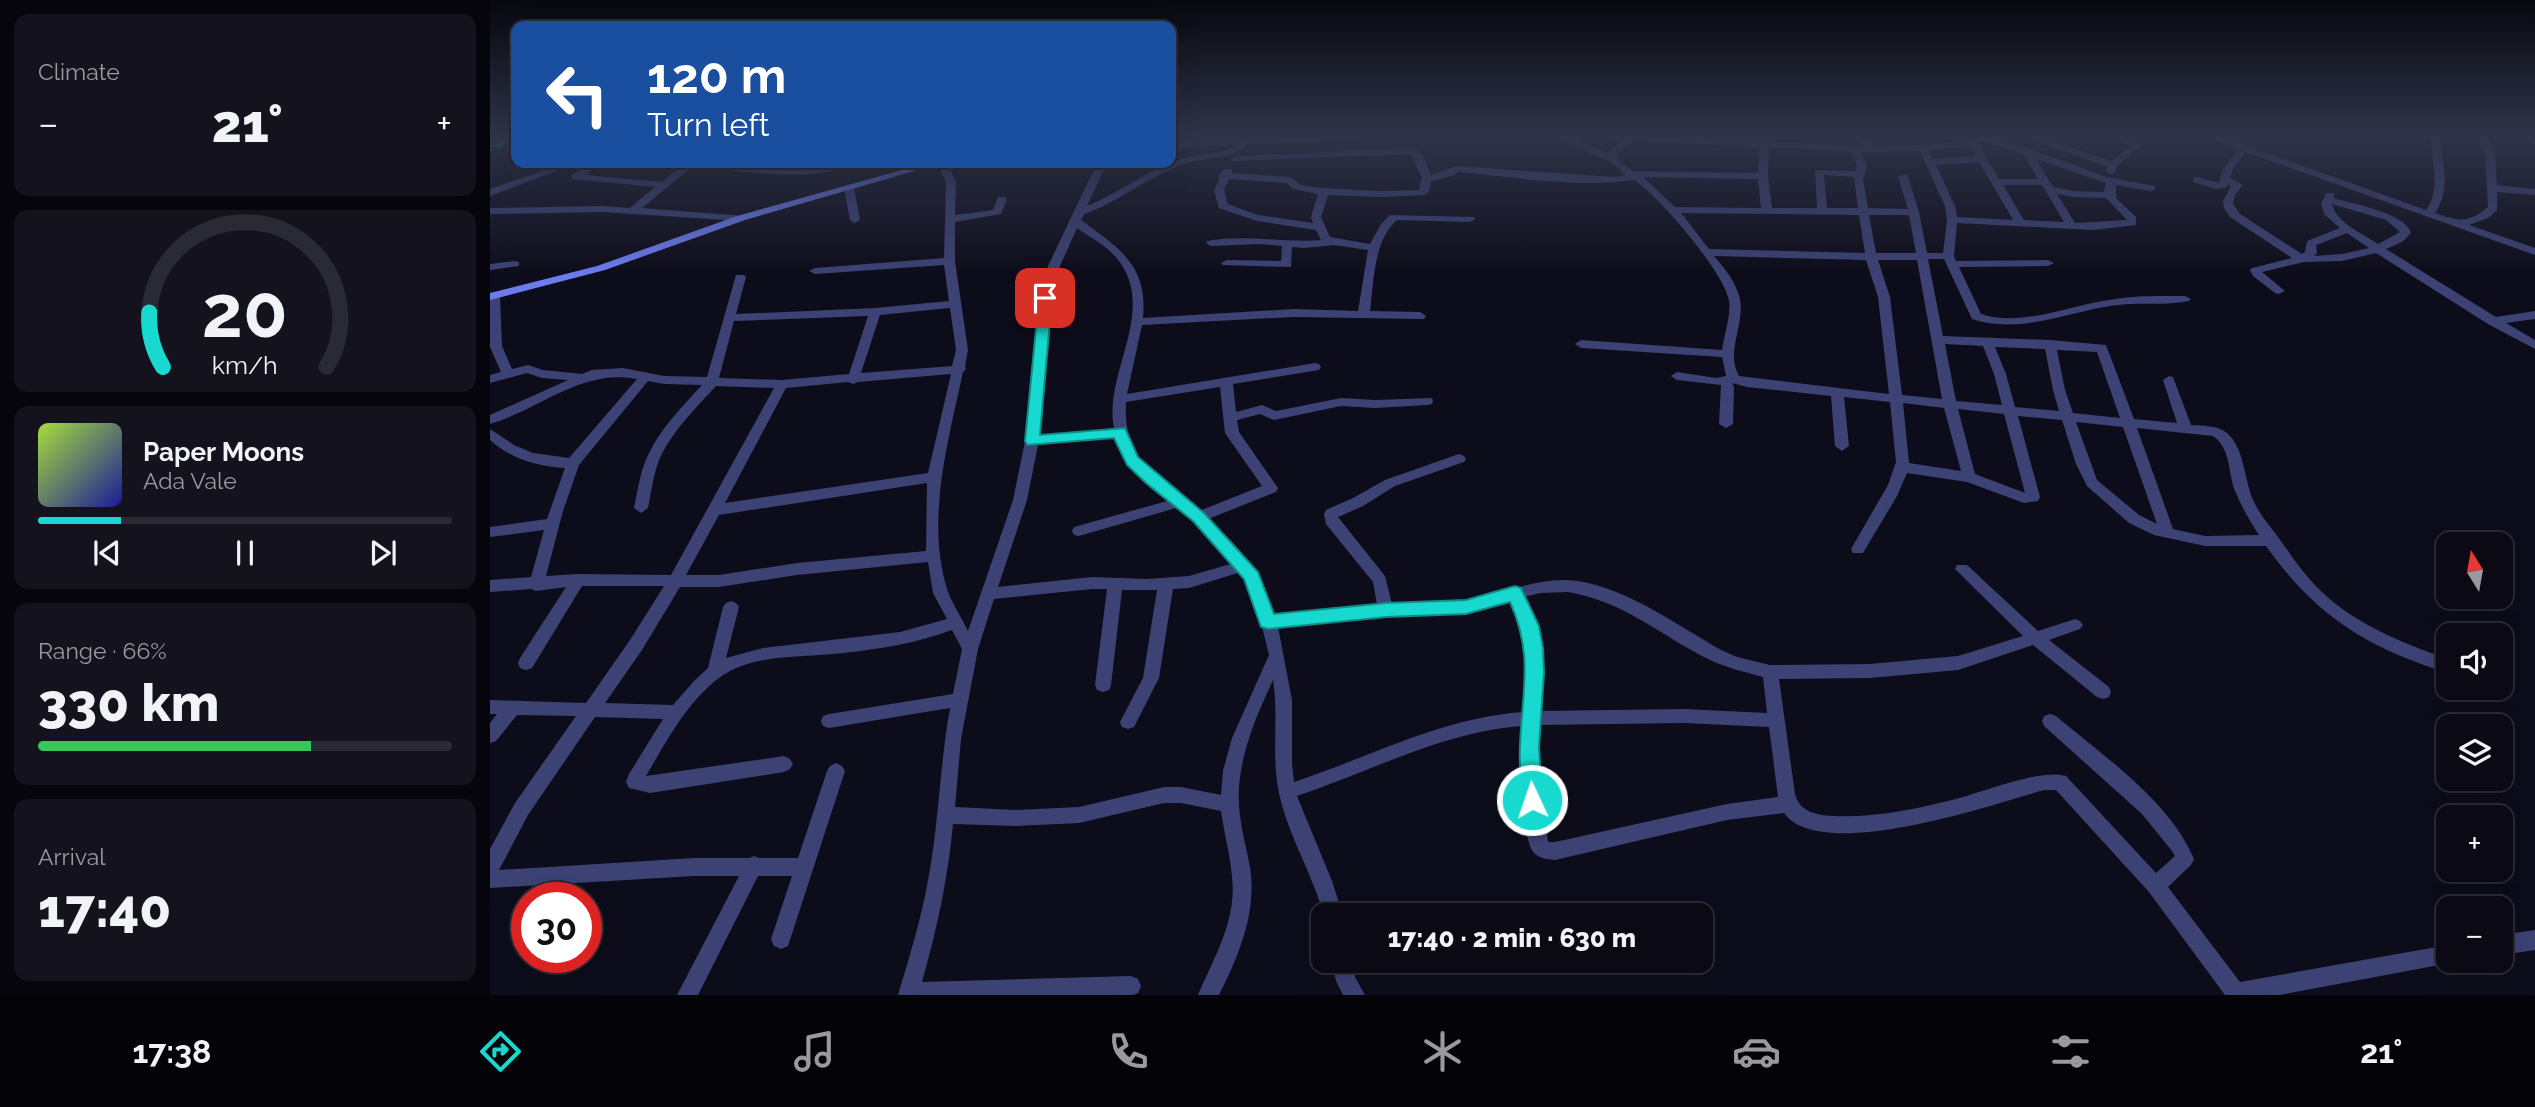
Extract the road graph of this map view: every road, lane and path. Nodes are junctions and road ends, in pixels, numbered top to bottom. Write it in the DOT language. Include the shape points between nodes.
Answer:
graph roads {
  1 [pos="522,181"];
  2 [pos="625,181"];
  3 [pos="669,181"];
  4 [pos="873,181"];
  5 [pos="951,181"];
  6 [pos="1093,181"];
  7 [pos="1138,181"];
  8 [pos="1221,181"];
  9 [pos="1292,181"];
  10 [pos="1427,181"];
  11 [pos="1641,181"];
  12 [pos="1764,181"];
  13 [pos="1820,181"];
  14 [pos="1859,181"];
  15 [pos="1905,181"];
  16 [pos="1939,181"];
  17 [pos="2045,181"];
  18 [pos="2108,181"];
  19 [pos="2111,181"];
  20 [pos="2202,181"];
  21 [pos="2223,181"];
  22 [pos="2230,181"];
  23 [pos="2333,181"];
  24 [pos="2442,181"];
  25 [pos="2492,181"];
  26 [pos="1997,182"];
  27 [pos="2340,184"];
  28 [pos="665,185"];
  29 [pos="2047,185"];
  30 [pos="849,188"];
  31 [pos="2151,188"];
  32 [pos="2492,188"];
  33 [pos="1324,190"];
  34 [pos="2535,192"];
  35 [pos="490,193"];
  36 [pos="2109,195"];
  37 [pos="1002,199"];
  38 [pos="2328,200"];
  39 [pos="634,210"];
  40 [pos="1670,210"];
  41 [pos="1767,210"];
  42 [pos="490,211"];
  43 [pos="1822,211"];
  44 [pos="1865,211"];
  45 [pos="1914,212"];
  46 [pos="2428,215"];
  47 [pos="1076,216"];
  48 [pos="741,218"];
  49 [pos="952,219"];
  50 [pos="1470,219"];
  51 [pos="855,220"];
  52 [pos="1952,220"];
  53 [pos="2020,222"];
  54 [pos="2459,225"];
  55 [pos="2072,226"];
  56 [pos="1322,227"];
  57 [pos="2349,229"];
  58 [pos="1211,243"];
  59 [pos="1330,243"];
  60 [pos="1287,244"];
  61 [pos="1374,248"];
  62 [pos="2376,248"];
  63 [pos="1705,252"];
  64 [pos="2535,252"];
  65 [pos="1871,257"];
  66 [pos="1920,257"];
  67 [pos="2303,259"];
  68 [pos="1949,260"];
  69 [pos="949,261"];
  70 [pos="1227,263"];
  71 [pos="2048,263"];
  72 [pos="515,264"];
  73 [pos="490,267"];
  74 [pos="815,271"];
  75 [pos="740,277"];
  76 [pos="2279,291"];
  77 [pos="492,297"];
  78 [pos="2185,299"];
  79 [pos="955,304"];
  80 [pos="875,312"];
  81 [pos="1364,313"];
  82 [pos="2535,315"];
  83 [pos="1420,316"];
  84 [pos="730,318"];
  85 [pos="2492,321"];
  86 [pos="1138,322"];
  87 [pos="1938,340"];
  88 [pos="1987,341"];
  89 [pos="1581,344"];
  90 [pos="2050,344"];
  91 [pos="2535,345"];
  92 [pos="1728,354"];
  93 [pos="494,359"];
  94 [pos="1315,367"];
  95 [pos="960,369"];
  96 [pos="508,373"];
  97 [pos="1677,376"];
  98 [pos="580,377"];
  99 [pos="645,377"];
  100 [pos="490,379"];
  101 [pos="853,380"];
  102 [pos="1226,380"];
  103 [pos="1729,380"];
  104 [pos="2169,380"];
  105 [pos="712,382"];
  106 [pos="782,384"];
  107 [pos="1837,393"];
  108 [pos="1119,399"];
  109 [pos="1896,399"];
  110 [pos="1427,401"];
  111 [pos="1950,405"];
  112 [pos="2009,411"];
  113 [pos="2068,415"];
  114 [pos="1228,418"];
  115 [pos="490,420"];
  116 [pos="2127,421"];
  117 [pos="1726,424"];
  118 [pos="2185,428"];
  119 [pos="1120,432"];
  120 [pos="490,433"];
  121 [pos="1032,441"];
  122 [pos="1842,446"];
  123 [pos="1459,459"];
  124 [pos="573,463"];
  125 [pos="1902,467"];
  126 [pos="934,477"];
  127 [pos="1969,477"];
  128 [pos="1179,502"];
  129 [pos="641,508"];
  130 [pos="716,510"];
  131 [pos="1198,517"];
  132 [pos="552,524"];
  133 [pos="1079,531"];
  134 [pos="490,532"];
  135 [pos="2167,533"];
  136 [pos="2272,540"];
  137 [pos="1858,549"];
  138 [pos="933,556"];
  139 [pos="1243,566"];
  140 [pos="1962,569"];
  141 [pos="578,580"];
  142 [pos="677,582"];
  143 [pos="1115,583"];
  144 [pos="536,584"];
  145 [pos="1166,584"];
  146 [pos="490,586"];
  147 [pos="1515,593"];
  148 [pos="989,594"];
  149 [pos="731,607"];
  150 [pos="1386,610"];
  151 [pos="956,622"];
  152 [pos="1268,622"];
  153 [pos="2075,625"];
  154 [pos="2038,639"];
  155 [pos="970,649"];
  156 [pos="1276,657"];
  157 [pos="2436,662"];
  158 [pos="526,663"];
  159 [pos="715,671"];
  160 [pos="1770,672"];
  161 [pos="1104,685"];
  162 [pos="2103,692"];
  163 [pos="960,700"];
  164 [pos="490,706"];
  165 [pos="513,707"];
  166 [pos="589,710"];
  167 [pos="677,712"];
  168 [pos="1532,716"];
  169 [pos="829,721"];
  170 [pos="1777,721"];
  171 [pos="2050,721"];
  172 [pos="1128,722"];
  173 [pos="490,736"];
  174 [pos="784,764"];
  175 [pos="836,771"];
  176 [pos="1287,792"];
  177 [pos="1788,804"];
  178 [pos="1230,805"];
  179 [pos="945,816"];
  180 [pos="754,865"];
  181 [pos="804,867"];
  182 [pos="490,868"];
  183 [pos="490,879"];
  184 [pos="2156,886"];
  185 [pos="1330,903"];
  186 [pos="781,939"];
  187 [pos="2535,940"];
  188 [pos="2513,943"];
  189 [pos="2436,957"];
  190 [pos="1131,986"];
  191 [pos="908,994"];
  192 [pos="2237,994"];
  193 [pos="687,995"];
  194 [pos="1208,995"];
  1 -- 35 [label="street"];
  2 -- 28 [label="street"];
  3 -- 28 [label="street"];
  4 -- 30 [label="main road"];
  5 -- 49 [label="street"];
  6 -- 47 [label="street"];
  7 -- 47 [label="street"];
  8 -- 56 [label="street" via="1220,200 1231,211 1281,224"];
  9 -- 33 [label="street" via="1298,187"];
  10 -- 33 [label="street" via="1426,190 1419,194"];
  11 -- 40 [label="street"];
  12 -- 41 [label="street"];
  13 -- 43 [label="street"];
  14 -- 44 [label="street"];
  15 -- 45 [label="street"];
  16 -- 52 [label="street"];
  17 -- 29 [label="street"];
  18 -- 36 [label="street"];
  19 -- 31 [label="street"];
  20 -- 21 [label="street" via="2220,186"];
  22 -- 67 [label="street" via="2238,185 2228,197 2232,213"];
  23 -- 27 [label="street"];
  24 -- 46 [label="street" via="2437,204"];
  25 -- 32 [label="street"];
  26 -- 29 [label="street"];
  26 -- 53 [label="street"];
  27 -- 38 [label="street"];
  27 -- 46 [label="street"];
  28 -- 39 [label="street"];
  29 -- 36 [label="street" via="2073,194"];
  29 -- 55 [label="street"];
  30 -- 48 [label="main road"];
  30 -- 51 [label="street"];
  32 -- 34 [label="street"];
  32 -- 54 [label="street" via="2493,208"];
  33 -- 56 [label="street" via="1316,217"];
  36 -- 55 [label="street" via="2134,222"];
  37 -- 49 [label="street" via="997,212"];
  38 -- 57 [label="street" via="2328,212"];
  38 -- 62 [label="street" via="2390,218 2404,228 2402,237"];
  39 -- 42 [label="street"];
  39 -- 48 [label="street"];
  40 -- 41 [label="street"];
  40 -- 63 [label="street"];
  41 -- 43 [label="street"];
  43 -- 44 [label="street"];
  44 -- 45 [label="street"];
  44 -- 65 [label="street"];
  45 -- 66 [label="street"];
  46 -- 54 [label="street"];
  47 -- 86 [label="street" via="1111,247 1136,279"];
  47 -- 121 [label="street" via="1045,298"];
  48 -- 77 [label="main road" via="601,268"];
  49 -- 69 [label="street"];
  50 -- 61 [label="street" via="1394,217"];
  52 -- 53 [label="street"];
  52 -- 68 [label="street"];
  53 -- 55 [label="street"];
  54 -- 64 [label="street"];
  56 -- 59 [label="street"];
  57 -- 62 [label="street"];
  57 -- 67 [label="street" via="2311,243 2311,253"];
  58 -- 60 [label="street"];
  59 -- 60 [label="street"];
  59 -- 61 [label="street"];
  60 -- 70 [label="street" via="1287,265"];
  61 -- 81 [label="street"];
  62 -- 67 [label="street"];
  62 -- 85 [label="street"];
  63 -- 65 [label="street"];
  63 -- 92 [label="street" via="1732,291 1734,320"];
  65 -- 66 [label="street"];
  65 -- 109 [label="street" via="1884,297"];
  66 -- 68 [label="street"];
  66 -- 87 [label="street"];
  67 -- 76 [label="street" via="2256,270"];
  68 -- 71 [label="street"];
  68 -- 78 [label="street" via="1973,312 1988,320 2049,317 2125,301"];
  69 -- 74 [label="street"];
  69 -- 79 [label="street"];
  72 -- 73 [label="street"];
  75 -- 84 [label="street"];
  77 -- 93 [label="street"];
  79 -- 80 [label="street"];
  79 -- 95 [label="street" via="961,329"];
  80 -- 84 [label="street"];
  80 -- 101 [label="street"];
  81 -- 83 [label="street"];
  81 -- 86 [label="street"];
  82 -- 85 [label="street"];
  84 -- 105 [label="street"];
  85 -- 91 [label="street"];
  86 -- 108 [label="street"];
  87 -- 88 [label="street"];
  87 -- 111 [label="street"];
  88 -- 90 [label="street"];
  88 -- 112 [label="street"];
  89 -- 92 [label="street"];
  90 -- 113 [label="street"];
  90 -- 116 [label="street" via="2102,348"];
  92 -- 103 [label="street"];
  93 -- 96 [label="street"];
  94 -- 102 [label="street"];
  95 -- 101 [label="street"];
  95 -- 126 [label="street"];
  96 -- 98 [label="street" via="528,369"];
  96 -- 100 [label="street"];
  97 -- 103 [label="street"];
  98 -- 99 [label="street" via="623,372"];
  98 -- 115 [label="street"];
  99 -- 105 [label="street"];
  99 -- 124 [label="street"];
  101 -- 106 [label="street"];
  102 -- 108 [label="street"];
  102 -- 114 [label="street"];
  103 -- 107 [label="street"];
  103 -- 117 [label="street"];
  104 -- 118 [label="street"];
  105 -- 106 [label="street"];
  105 -- 129 [label="street" via="658,448"];
  106 -- 130 [label="street"];
  107 -- 109 [label="street"];
  107 -- 122 [label="street"];
  108 -- 119 [label="street"];
  109 -- 111 [label="street"];
  109 -- 125 [label="street"];
  110 -- 114 [label="street" via="1341,402 1280,416 1262,409"];
  111 -- 112 [label="street"];
  111 -- 127 [label="street"];
  112 -- 113 [label="street"];
  112 -- 127 [label="street" via="2033,497 2024,498"];
  113 -- 116 [label="street"];
  113 -- 135 [label="street" via="2092,483 2144,526"];
  114 -- 131 [label="street" via="1241,449 1271,488"];
  116 -- 118 [label="street"];
  116 -- 135 [label="street"];
  118 -- 136 [label="street" via="2216,432 2227,440 2250,508"];
  119 -- 121 [label="street"];
  119 -- 128 [label="street" via="1133,461"];
  120 -- 124 [label="street" via="528,458"];
  121 -- 148 [label="street" via="1020,500"];
  123 -- 150 [label="street" via="1390,483 1331,514 1331,520 1380,580"];
  124 -- 132 [label="street"];
  125 -- 127 [label="street"];
  125 -- 137 [label="street"];
  126 -- 130 [label="street"];
  126 -- 138 [label="street"];
  128 -- 131 [label="street"];
  128 -- 133 [label="street"];
  130 -- 142 [label="street"];
  131 -- 139 [label="street"];
  132 -- 134 [label="street"];
  132 -- 144 [label="street"];
  135 -- 136 [label="street" via="2205,541"];
  136 -- 157 [label="street" via="2314,594 2344,618"];
  138 -- 142 [label="street"];
  138 -- 151 [label="street" via="941,593"];
  139 -- 145 [label="street"];
  139 -- 152 [label="street" via="1252,576"];
  140 -- 154 [label="street"];
  141 -- 142 [label="street"];
  141 -- 144 [label="street"];
  141 -- 158 [label="street"];
  142 -- 166 [label="street"];
  143 -- 145 [label="street"];
  143 -- 148 [label="street"];
  143 -- 161 [label="street"];
  144 -- 146 [label="street"];
  145 -- 172 [label="street" via="1150,678"];
  147 -- 150 [label="street" via="1466,607"];
  147 -- 160 [label="street" via="1568,586 1596,591 1624,602 1715,655"];
  147 -- 168 [label="street" via="1534,648"];
  148 -- 155 [label="street"];
  149 -- 159 [label="street"];
  150 -- 152 [label="street"];
  151 -- 155 [label="street"];
  151 -- 159 [label="street" via="919,635 740,660"];
  152 -- 156 [label="street"];
  153 -- 154 [label="street"];
  154 -- 160 [label="street" via="1958,663 1919,668"];
  154 -- 162 [label="street"];
  155 -- 163 [label="street"];
  156 -- 176 [label="street" via="1283,688"];
  156 -- 178 [label="street" via="1236,755"];
  159 -- 167 [label="street"];
  160 -- 170 [label="street"];
  163 -- 169 [label="street"];
  163 -- 179 [label="street"];
  164 -- 165 [label="street"];
  165 -- 166 [label="street"];
  165 -- 173 [label="street"];
  166 -- 167 [label="street"];
  166 -- 182 [label="street" via="548,768"];
  167 -- 174 [label="street" via="635,782 650,785"];
  168 -- 170 [label="street" via="1685,714"];
  168 -- 176 [label="street" via="1431,738"];
  168 -- 177 [label="street" via="1532,800 1539,845 1548,852 1727,812"];
  170 -- 177 [label="street"];
  171 -- 184 [label="street" via="2158,819 2184,849 2180,866"];
  175 -- 181 [label="street"];
  176 -- 185 [label="street" via="1320,868"];
  177 -- 184 [label="street" via="1809,821 1832,826 1865,824 2052,780 2067,789"];
  178 -- 179 [label="street" via="1181,795 1079,815"];
  178 -- 194 [label="street" via="1242,902 1237,934"];
  179 -- 191 [label="street" via="932,909"];
  180 -- 181 [label="street"];
  180 -- 183 [label="street"];
  180 -- 193 [label="street"];
  181 -- 186 [label="street"];
  184 -- 192 [label="street"];
  187 -- 188 [label="street"];
  189 -- 192 [label="street"];
  190 -- 191 [label="street"];
}
